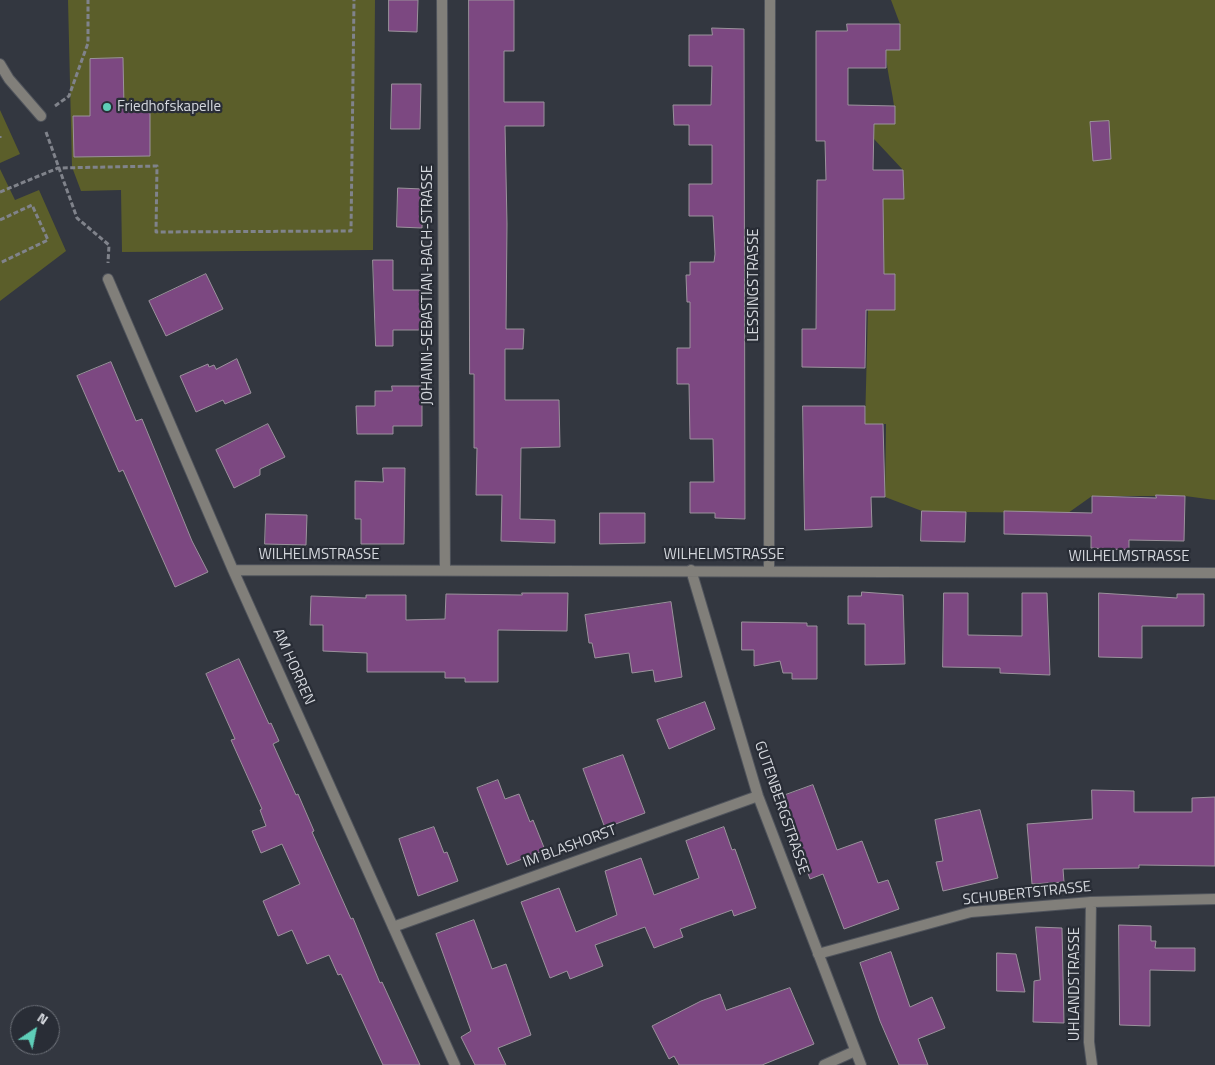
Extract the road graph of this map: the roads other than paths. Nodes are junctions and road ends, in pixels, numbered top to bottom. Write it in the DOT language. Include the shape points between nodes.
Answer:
graph roads {
  1 [pos="442,0"];
  2 [pos="770,0"];
  3 [pos="0,64"];
  4 [pos="41,116"];
  5 [pos="108,279"];
  6 [pos="233,570"];
  7 [pos="445,570"];
  8 [pos="691,570"];
  9 [pos="768,570"];
  10 [pos="1215,573"];
  11 [pos="758,796"];
  12 [pos="1215,899"];
  13 [pos="1091,902"];
  14 [pos="393,927"];
  15 [pos="818,954"];
  16 [pos="855,1051"];
  17 [pos="455,1065"];
  18 [pos="824,1065"];
  19 [pos="862,1065"];
  20 [pos="1092,1065"];
  1 -- 7 [label="street, JOHANN-SEBASTIAN-BACH-STRASSE"];
  2 -- 9 [label="street, LESSINGSTRASSE"];
  3 -- 4 [label="street"];
  5 -- 6 [label="street, AM HORREN"];
  6 -- 7 [label="street, WILHELMSTRASSE"];
  6 -- 14 [label="street, AM HORREN"];
  7 -- 8 [label="street, WILHELMSTRASSE"];
  8 -- 9 [label="street, WILHELMSTRASSE"];
  8 -- 11 [label="street, GUTENBERGSTRASSE"];
  9 -- 10 [label="street, WILHELMSTRASSE"];
  11 -- 14 [label="street, IM BLASHORST"];
  11 -- 15 [label="street, GUTENBERGSTRASSE"];
  12 -- 13 [label="street, SCHUBERTSTRASSE"];
  13 -- 15 [label="street, SCHUBERTSTRASSE" via="971,912"];
  13 -- 20 [label="street, UHLANDSTRASSE" via="1089,1042"];
  14 -- 17 [label="street, AM HORREN"];
  15 -- 16 [label="street, GUTENBERGSTRASSE"];
  16 -- 18 [label="street"];
  16 -- 19 [label="street, GUTENBERGSTRASSE"];
}
